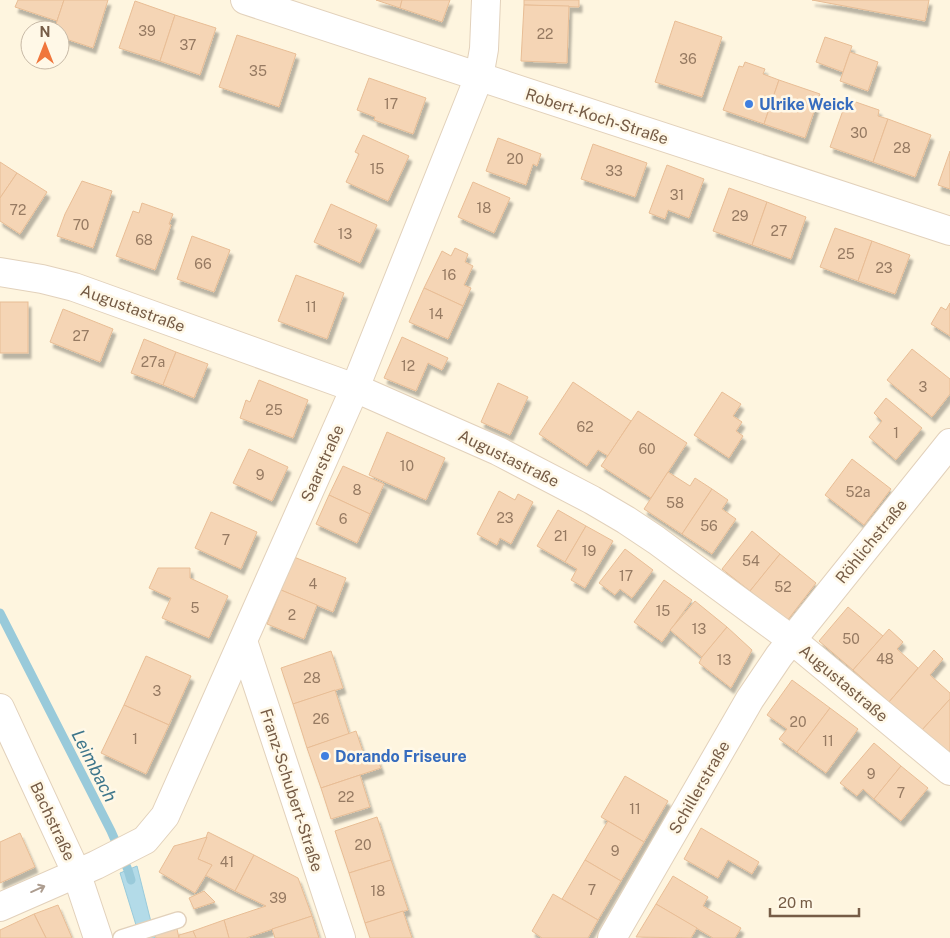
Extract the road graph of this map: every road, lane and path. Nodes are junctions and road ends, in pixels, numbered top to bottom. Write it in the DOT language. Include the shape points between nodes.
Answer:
graph roads {
  1 [pos="245,0"];
  2 [pos="486,0"];
  3 [pos="479,77"];
  4 [pos="950,231"];
  5 [pos="0,272"];
  6 [pos="355,388"];
  7 [pos="950,443"];
  8 [pos="792,640"];
  9 [pos="243,641"];
  10 [pos="0,708"];
  11 [pos="950,772"];
  12 [pos="86,868"];
  13 [pos="0,906"];
  14 [pos="178,920"];
  15 [pos="128,936"];
  16 [pos="98,938"];
  17 [pos="341,938"];
  18 [pos="612,938"];
  1 -- 3 [label="street, Robert-Koch-Straße"];
  2 -- 3 [label="street, Saarstraße"];
  3 -- 4 [label="street, Robert-Koch-Straße"];
  3 -- 6 [label="street, Saarstraße"];
  5 -- 6 [label="street, Augustastraße" via="74,287"];
  6 -- 8 [label="street, Augustastraße" via="498,451 626,520"];
  6 -- 9 [label="street, Saarstraße"];
  7 -- 8 [label="street, Röhlichstraße"];
  8 -- 11 [label="street, Augustastraße"];
  8 -- 18 [label="street, Schillerstraße" via="750,699"];
  9 -- 12 [label="street, Saarstraße" via="165,816 145,840"];
  9 -- 17 [label="street, Franz-Schubert-Straße"];
  10 -- 12 [label="street, Bachstraße"];
  13 -- 12 [label="street, Saarstraße, one-way"];
  12 -- 16 [label="street, Bachstraße"];
  14 -- 15 [label="lane"];
}
